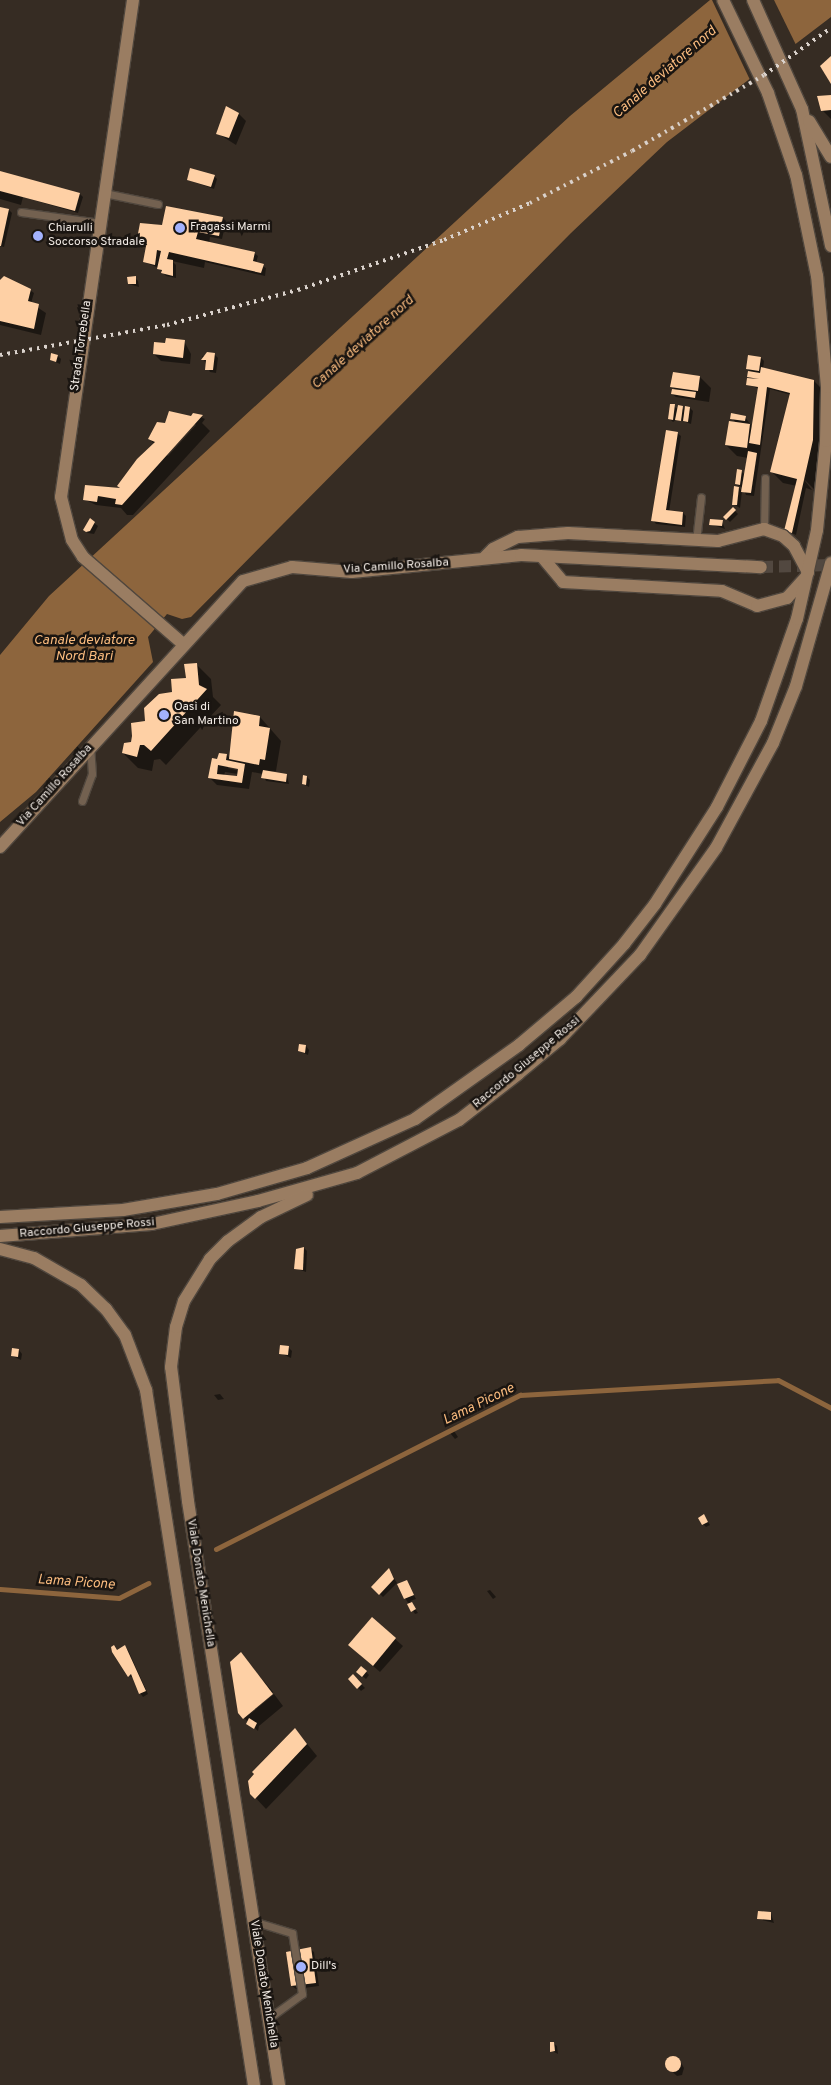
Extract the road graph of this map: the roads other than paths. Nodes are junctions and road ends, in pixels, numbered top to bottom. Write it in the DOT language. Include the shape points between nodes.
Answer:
graph roads {
  1 [pos="133,0"];
  2 [pos="724,0"];
  3 [pos="753,0"];
  4 [pos="802,109"];
  5 [pos="831,157"];
  6 [pos="104,193"];
  7 [pos="158,204"];
  8 [pos="21,212"];
  9 [pos="100,223"];
  10 [pos="831,246"];
  11 [pos="764,478"];
  12 [pos="701,497"];
  13 [pos="764,529"];
  14 [pos="696,541"];
  15 [pos="485,557"];
  16 [pos="543,558"];
  17 [pos="831,562"];
  18 [pos="761,567"];
  19 [pos="808,574"];
  20 [pos="184,644"];
  21 [pos="90,747"];
  22 [pos="82,801"];
  23 [pos="0,846"];
  24 [pos="648,945"];
  25 [pos="596,976"];
  26 [pos="560,1039"];
  27 [pos="357,1173"];
  28 [pos="0,1217"];
  29 [pos="0,1236"];
  30 [pos="0,1249"];
  31 [pos="253,1918"];
  32 [pos="269,2018"];
  33 [pos="254,2085"];
  34 [pos="279,2085"];
  1 -- 6 [label="main road, Strada Torrebella"];
  2 -- 19 [label="main road" via="779,120 809,228 823,325 826,441"];
  3 -- 4 [label="main road"];
  4 -- 5 [label="main road"];
  4 -- 10 [label="main road"];
  6 -- 7 [label="lane"];
  6 -- 9 [label="main road, Strada Torrebella"];
  8 -- 9 [label="lane"];
  9 -- 20 [label="main road, Strada Torrebella" via="61,497 72,540 83,557"];
  11 -- 13 [label="lane"];
  12 -- 14 [label="lane"];
  13 -- 14 [label="main road" via="724,540"];
  13 -- 19 [label="main road" via="783,536 794,546"];
  14 -- 15 [label="main road" via="568,533 518,538 492,549"];
  15 -- 16 [label="main road, Via Camillo Rosalba"];
  15 -- 20 [label="main road, Via Camillo Rosalba" via="448,564 352,572 292,567 267,572 243,581"];
  16 -- 18 [label="main road, Via Camillo Rosalba"];
  16 -- 19 [label="main road" via="563,582 722,591 757,606 767,606 787,598"];
  17 -- 24 [label="main road, Raccordo Giuseppe Rossi" via="796,686 773,742 716,848"];
  19 -- 25 [label="main road" via="780,670 739,766 699,838 665,890"];
  20 -- 21 [label="main road, Via Camillo Rosalba"];
  21 -- 22 [label="lane" via="92,774"];
  21 -- 23 [label="main road, Via Camillo Rosalba"];
  24 -- 25 [label="main road"];
  24 -- 26 [label="main road, Raccordo Giuseppe Rossi"];
  25 -- 26 [label="main road"];
  25 -- 28 [label="main road" via="543,1027 450,1096 415,1119 307,1168 183,1201 86,1214"];
  26 -- 27 [label="main road, Raccordo Giuseppe Rossi" via="459,1120"];
  27 -- 29 [label="main road, Raccordo Giuseppe Rossi" via="258,1201 152,1224"];
  27 -- 31 [label="main road, Viale Donato Menichella" via="261,1217 210,1259 189,1292 176,1327 172,1388"];
  30 -- 33 [label="main road, Viale Donato Menichella" via="49,1265 81,1285 106,1309 125,1335 146,1390"];
  31 -- 32 [label="main road, Viale Donato Menichella"];
  31 -- 32 [label="lane" via="292,1933 302,1994"];
  32 -- 34 [label="main road, Viale Donato Menichella"];
}
